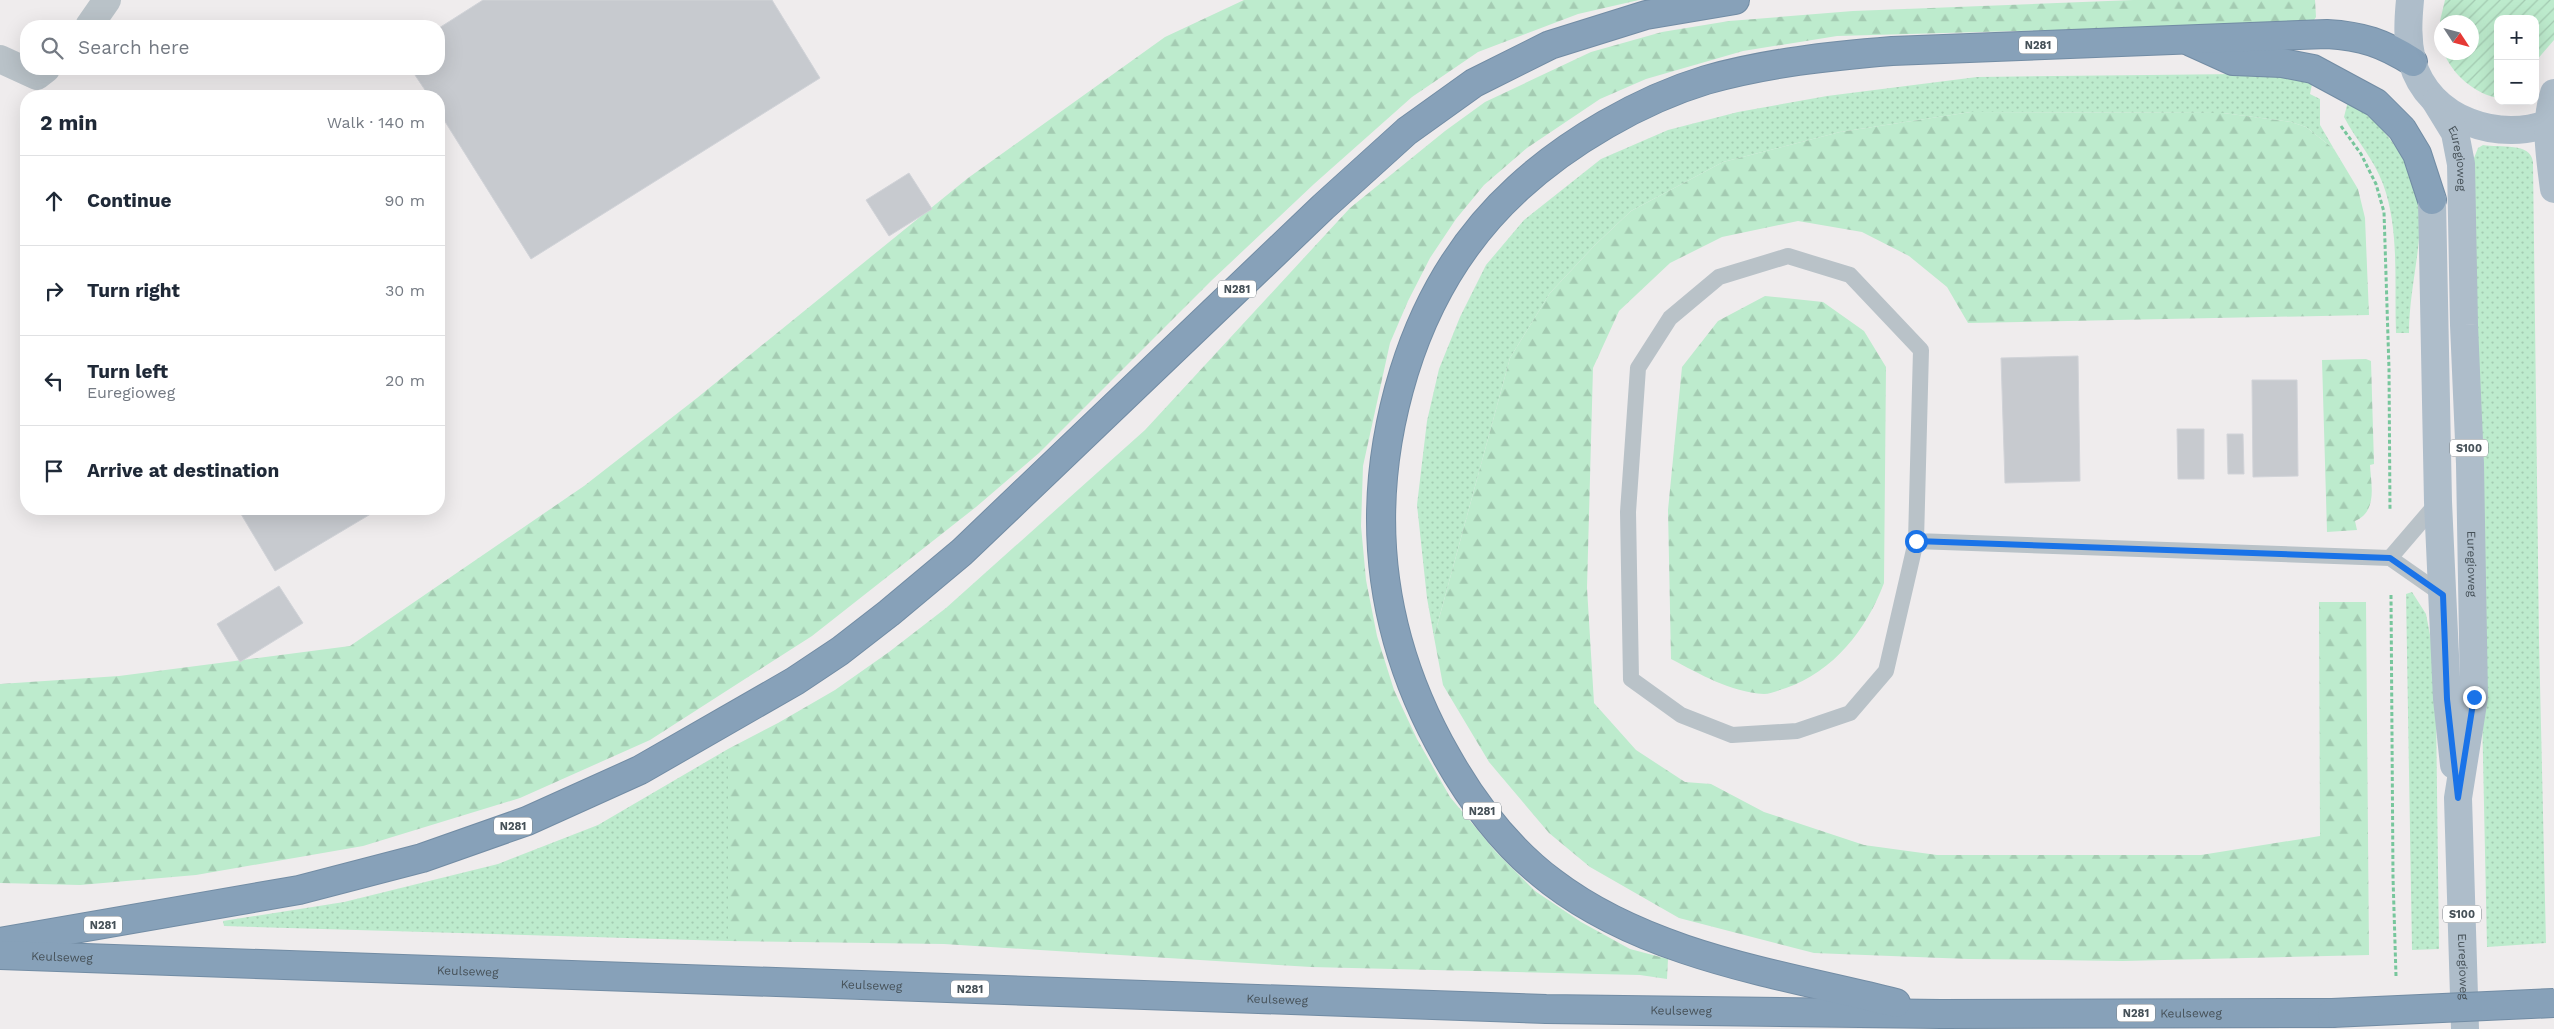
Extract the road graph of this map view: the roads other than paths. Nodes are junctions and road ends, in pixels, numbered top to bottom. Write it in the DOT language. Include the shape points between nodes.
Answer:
graph roads {
  1 [pos="107,0"];
  2 [pos="1735,0"];
  3 [pos="2410,0"];
  4 [pos="93,20"];
  5 [pos="2185,39"];
  6 [pos="0,59"];
  7 [pos="2413,62"];
  8 [pos="20,68"];
  9 [pos="2554,93"];
  10 [pos="2436,102"];
  11 [pos="2552,122"];
  12 [pos="2554,189"];
  13 [pos="2432,200"];
  14 [pos="2438,502"];
  15 [pos="1916,541"];
  16 [pos="2390,558"];
  17 [pos="2443,595"];
  18 [pos="2458,798"];
  19 [pos="0,942"];
  20 [pos="0,955"];
  21 [pos="2554,1003"];
  22 [pos="1941,1014"];
  23 [pos="2465,1029"];
  1 -- 4 [label="street"];
  2 -- 19 [label="highway, N281" via="1646,14 1550,45 1466,88 1407,131 1330,200 962,552 918,589 840,651 795,681 640,770 527,821 422,858 299,890"];
  3 -- 7 [label="main road, S100" via="2407,31"];
  5 -- 7 [label="highway, N281" via="2348,36 2390,47"];
  5 -- 13 [label="highway, N281" via="2233,61 2282,63 2313,69 2376,103 2402,129 2417,154"];
  5 -- 22 [label="highway, N281" via="1901,50 1829,56 1706,80 1650,101 1554,159 1519,187 1473,234 1430,303 1394,402 1381,494 1383,566 1390,609 1414,692 1456,773 1484,814 1551,881 1634,931 1674,947"];
  6 -- 8 [label="street"];
  7 -- 10 [label="main road, S100" via="2422,84"];
  9 -- 11 [label="main road"];
  10 -- 11 [label="main road, S100" via="2478,126 2525,129"];
  10 -- 18 [label="main road, Euregioweg / S100" via="2455,134 2461,164 2474,697"];
  11 -- 12 [label="main road" via="2549,146"];
  13 -- 14 [label="main road, S100"];
  14 -- 16 [label="lane"];
  14 -- 17 [label="main road, S100"];
  15 -- 15 [label="lane" via="1886,671 1850,713 1797,731 1732,734 1681,715 1631,679 1628,512 1638,368 1670,318 1719,277 1788,256 1850,275 1921,350"];
  15 -- 16 [label="lane"];
  16 -- 17 [label="lane"];
  17 -- 18 [label="main road, S100" via="2447,699"];
  18 -- 23 [label="main road, Euregioweg / S100"];
  20 -- 22 [label="highway, Keulseweg / N281" via="1546,1009"];
  21 -- 22 [label="highway, Keulseweg / N281, bridge" via="2332,1013"];
}
